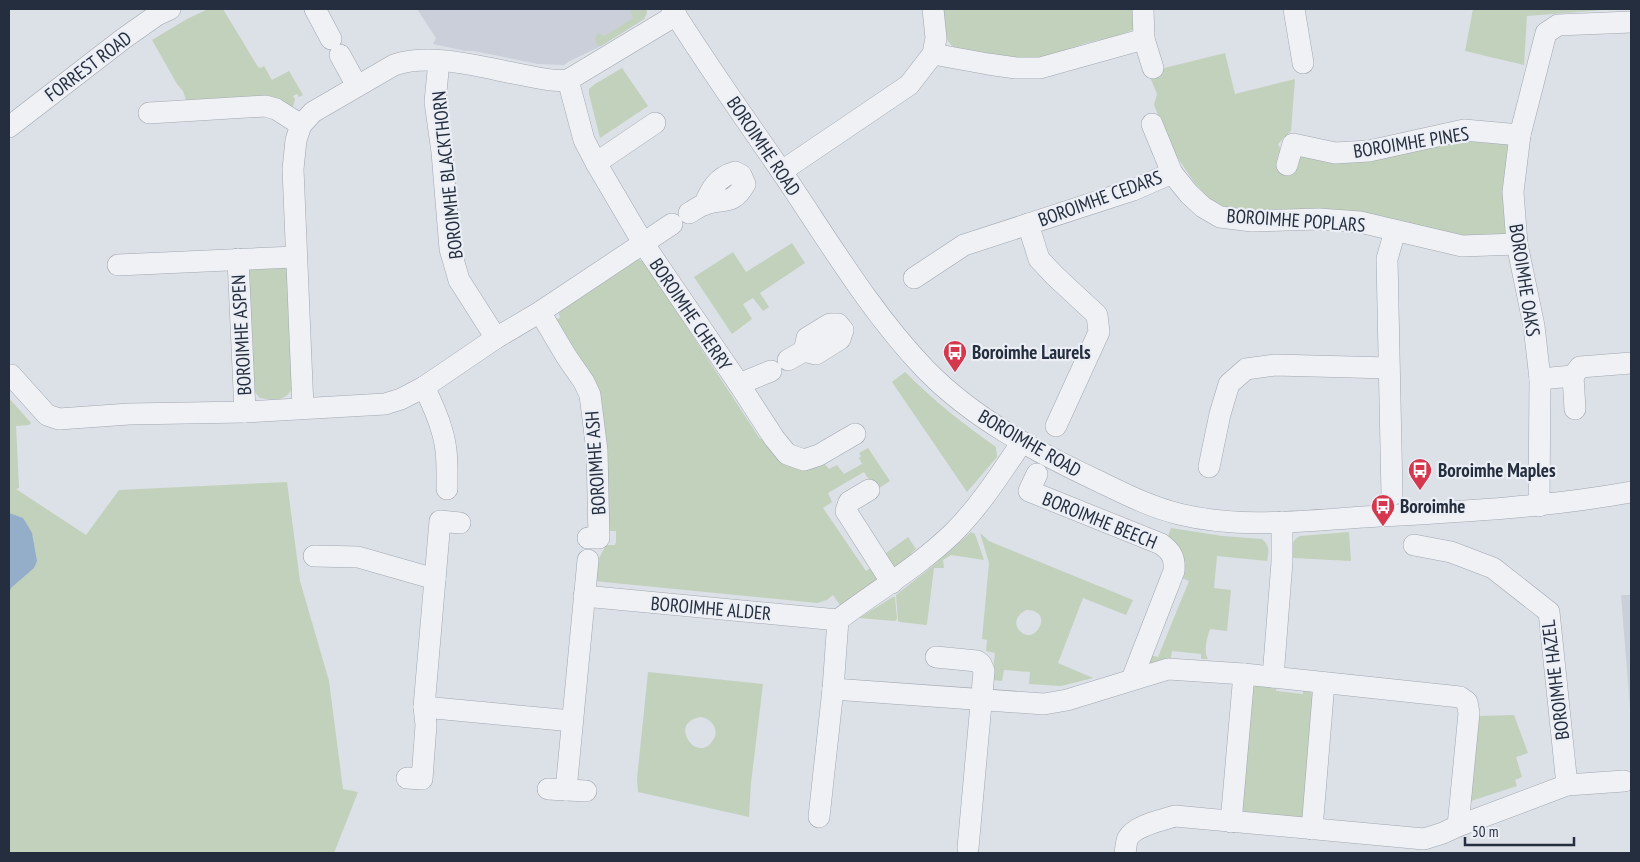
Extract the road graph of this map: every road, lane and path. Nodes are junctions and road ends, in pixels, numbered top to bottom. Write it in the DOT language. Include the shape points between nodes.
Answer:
graph roads {
  1 [pos="315,9"];
  2 [pos="933,9"];
  3 [pos="1143,9"];
  4 [pos="1297,9"];
  5 [pos="160,11"];
  6 [pos="674,12"];
  7 [pos="1631,22"];
  8 [pos="1144,39"];
  9 [pos="933,54"];
  10 [pos="440,61"];
  11 [pos="1303,63"];
  12 [pos="1153,68"];
  13 [pos="568,80"];
  14 [pos="357,86"];
  15 [pos="149,113"];
  16 [pos="655,122"];
  17 [pos="300,124"];
  18 [pos="1152,124"];
  19 [pos="9,127"];
  20 [pos="1520,135"];
  21 [pos="596,163"];
  22 [pos="1287,165"];
  23 [pos="782,171"];
  24 [pos="1172,173"];
  25 [pos="688,214"];
  26 [pos="1028,224"];
  27 [pos="1395,231"];
  28 [pos="643,243"];
  29 [pos="1517,244"];
  30 [pos="295,257"];
  31 [pos="238,259"];
  32 [pos="118,265"];
  33 [pos="914,278"];
  34 [pos="540,312"];
  35 [pos="496,338"];
  36 [pos="788,361"];
  37 [pos="1631,363"];
  38 [pos="1389,368"];
  39 [pos="9,375"];
  40 [pos="1573,376"];
  41 [pos="1540,379"];
  42 [pos="739,384"];
  43 [pos="424,388"];
  44 [pos="303,408"];
  45 [pos="1576,408"];
  46 [pos="245,412"];
  47 [pos="1056,426"];
  48 [pos="854,434"];
  49 [pos="1022,442"];
  50 [pos="1209,467"];
  51 [pos="1037,474"];
  52 [pos="1631,482"];
  53 [pos="447,489"];
  54 [pos="869,490"];
  55 [pos="1631,492"];
  56 [pos="1392,495"];
  57 [pos="1582,500"];
  58 [pos="1539,506"];
  59 [pos="1282,522"];
  60 [pos="460,523"];
  61 [pos="600,538"];
  62 [pos="1414,545"];
  63 [pos="314,556"];
  64 [pos="588,560"];
  65 [pos="435,580"];
  66 [pos="892,583"];
  67 [pos="584,596"];
  68 [pos="838,620"];
  69 [pos="936,657"];
  70 [pos="1244,674"];
  71 [pos="1273,678"];
  72 [pos="1132,680"];
  73 [pos="1324,683"];
  74 [pos="833,688"];
  75 [pos="981,701"];
  76 [pos="424,707"];
  77 [pos="572,721"];
  78 [pos="407,778"];
  79 [pos="1624,781"];
  80 [pos="1567,785"];
  81 [pos="567,790"];
  82 [pos="819,817"];
  83 [pos="1231,822"];
  84 [pos="1458,826"];
  85 [pos="1312,829"];
  86 [pos="969,848"];
  87 [pos="1126,853"];
  1 -- 14 [label="street"];
  2 -- 9 [label="street" via="936,38"];
  3 -- 8 [label="street"];
  4 -- 11 [label="street"];
  5 -- 19 [label="street, FORREST ROAD"];
  6 -- 13 [label="street"];
  6 -- 23 [label="street, BOROIMHE ROAD"];
  7 -- 20 [label="street, BOROIMHE OAKS" via="1558,25 1546,32"];
  8 -- 9 [label="street" via="1040,68 1016,68"];
  8 -- 12 [label="street"];
  9 -- 23 [label="street" via="909,85"];
  10 -- 13 [label="street, BOROIMHE BLACKTHORN" via="549,80"];
  10 -- 14 [label="street, BOROIMHE BLACKTHORN" via="406,61"];
  10 -- 35 [label="street, BOROIMHE BLACKTHORN" via="435,102 450,249 460,280"];
  13 -- 21 [label="street, BOROIMHE CHERRY" via="584,140"];
  14 -- 17 [label="street, BOROIMHE BLACKTHORN" via="313,112"];
  15 -- 17 [label="street" via="175,104 265,106"];
  16 -- 21 [label="street"];
  17 -- 30 [label="street" via="293,169"];
  18 -- 24 [label="street, BOROIMHE POPLARS"];
  20 -- 22 [label="street, BOROIMHE PINES" via="1464,130 1369,151 1335,153 1293,144"];
  20 -- 29 [label="street, BOROIMHE OAKS" via="1513,192"];
  21 -- 28 [label="street, BOROIMHE CHERRY"];
  23 -- 49 [label="street, BOROIMHE ROAD" via="874,307 922,365 966,405"];
  24 -- 26 [label="street, BOROIMHE CEDARS" via="1085,207"];
  24 -- 27 [label="street, BOROIMHE POPLARS" via="1203,207 1220,217 1252,221 1320,218 1360,222"];
  25 -- 28 [label="street, BOROIMHE CHERRY"];
  26 -- 33 [label="street, BOROIMHE CEDARS" via="964,245"];
  26 -- 47 [label="street, BOROIMHE CEDARS" via="1039,259 1096,315 1099,332"];
  27 -- 29 [label="street, BOROIMHE POPLARS" via="1462,246"];
  27 -- 38 [label="street" via="1387,259"];
  28 -- 34 [label="street"];
  28 -- 42 [label="street, BOROIMHE CHERRY"];
  29 -- 41 [label="street, BOROIMHE OAKS" via="1534,326"];
  30 -- 31 [label="street, BOROIMHE ASPEN"];
  30 -- 44 [label="street"];
  31 -- 32 [label="street, BOROIMHE ASPEN"];
  31 -- 46 [label="street, BOROIMHE ASPEN"];
  34 -- 35 [label="street"];
  34 -- 61 [label="street, BOROIMHE ASH" via="590,396 597,451"];
  35 -- 43 [label="street"];
  36 -- 42 [label="street, BOROIMHE CHERRY"];
  37 -- 40 [label="street" via="1580,367"];
  38 -- 50 [label="street" via="1275,365 1246,369 1229,384"];
  38 -- 56 [label="street"];
  39 -- 46 [label="street, BOROIMHE ASPEN" via="52,418"];
  40 -- 41 [label="street"];
  40 -- 45 [label="street"];
  41 -- 58 [label="street, BOROIMHE OAKS"];
  42 -- 48 [label="street, BOROIMHE CHERRY" via="787,454 804,460"];
  43 -- 44 [label="street, BOROIMHE ASPEN" via="385,404"];
  43 -- 53 [label="street" via="442,431"];
  44 -- 46 [label="street, BOROIMHE ASPEN"];
  49 -- 59 [label="street, BOROIMHE ROAD" via="1140,502 1180,515 1245,523"];
  49 -- 66 [label="street" via="954,532"];
  51 -- 72 [label="street, BOROIMHE BEECH" via="1029,491 1162,544 1175,561"];
  52 -- 57 [label="street, BOROIMHE ROAD"];
  54 -- 66 [label="street" via="849,502 846,511"];
  55 -- 57 [label="street, BOROIMHE ROAD"];
  57 -- 58 [label="street, BOROIMHE ROAD"];
  58 -- 59 [label="street, BOROIMHE ROAD"];
  59 -- 71 [label="street"];
  60 -- 65 [label="street" via="440,521"];
  62 -- 80 [label="street, BOROIMHE HAZEL" via="1451,552 1493,568 1549,612"];
  63 -- 65 [label="street" via="358,557"];
  64 -- 67 [label="street"];
  65 -- 76 [label="street"];
  66 -- 68 [label="street"];
  67 -- 68 [label="street, BOROIMHE ALDER"];
  67 -- 77 [label="street"];
  68 -- 74 [label="street"];
  69 -- 75 [label="street" via="981,664 984,671"];
  70 -- 71 [label="street"];
  70 -- 72 [label="street" via="1168,669"];
  70 -- 83 [label="street"];
  71 -- 73 [label="street"];
  72 -- 75 [label="street" via="1044,704"];
  73 -- 84 [label="street" via="1460,697 1466,702 1469,713"];
  73 -- 85 [label="street"];
  74 -- 75 [label="street"];
  74 -- 82 [label="street"];
  75 -- 86 [label="street"];
  76 -- 77 [label="street"];
  76 -- 78 [label="street" via="422,779"];
  77 -- 81 [label="street"];
  79 -- 80 [label="street"];
  80 -- 84 [label="street"];
  83 -- 85 [label="street"];
  83 -- 87 [label="street" via="1175,816 1135,830 1128,838"];
  84 -- 85 [label="street" via="1424,839"];
}
